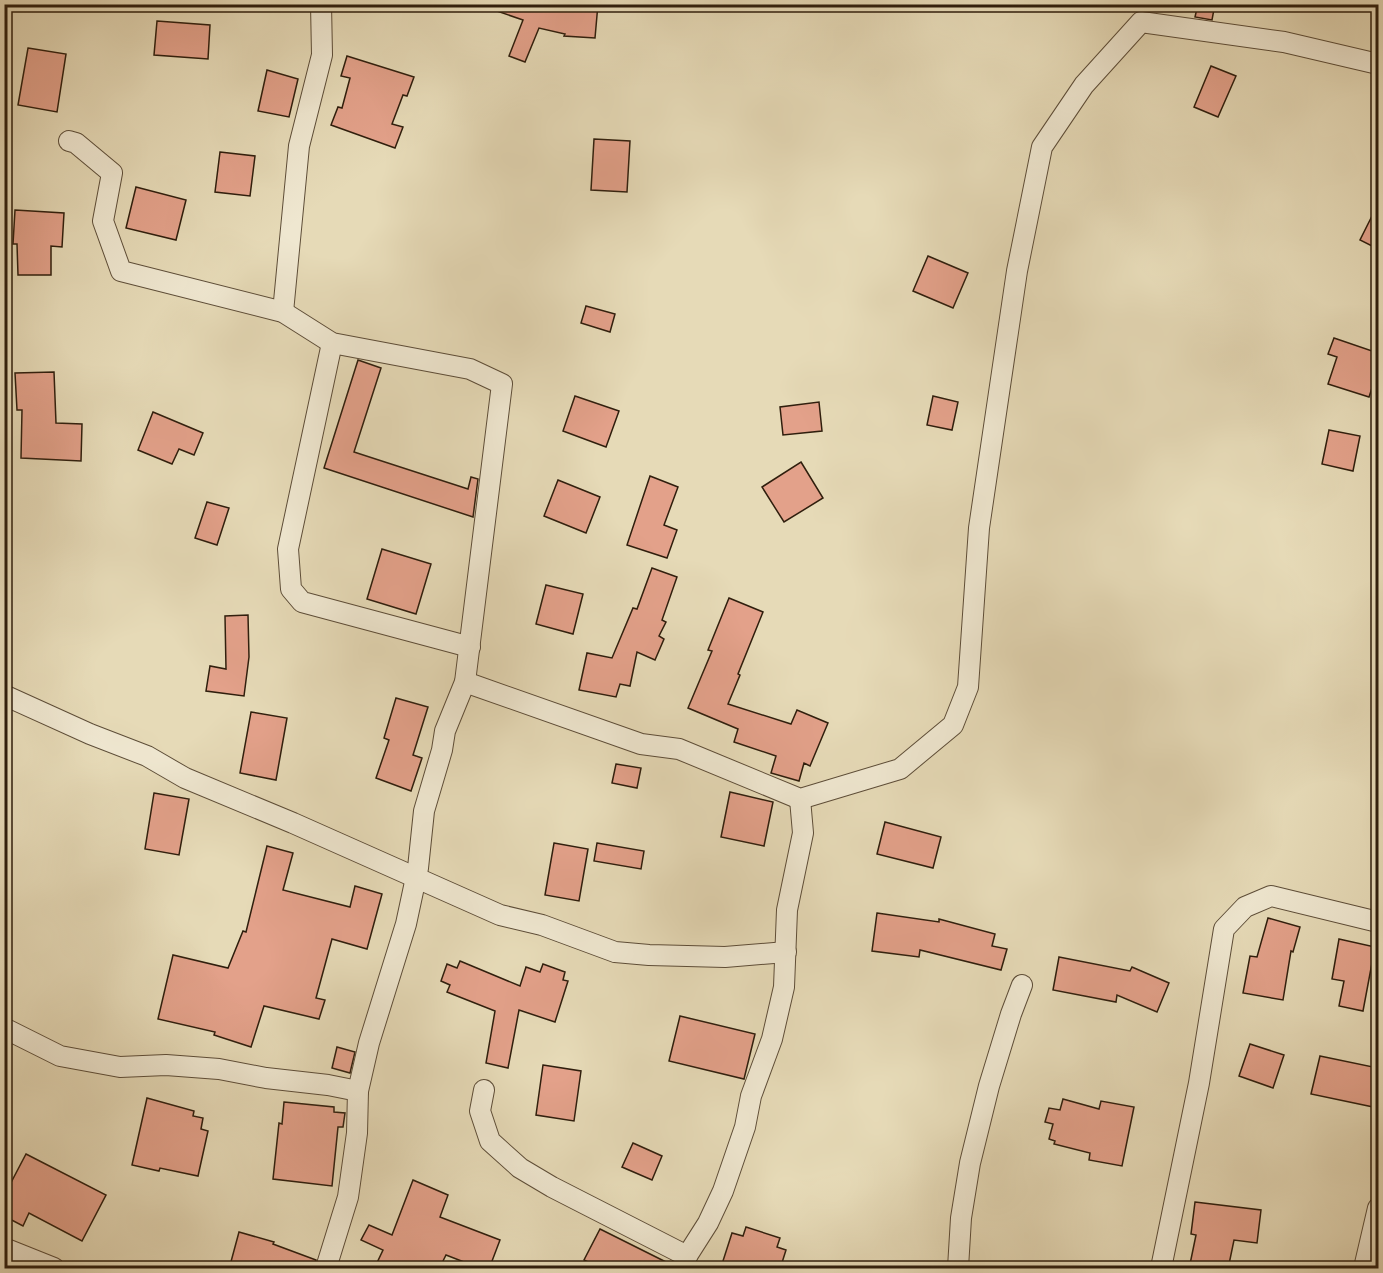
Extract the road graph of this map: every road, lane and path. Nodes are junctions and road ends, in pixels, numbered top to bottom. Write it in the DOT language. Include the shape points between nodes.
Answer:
graph roads {
  1 [pos="321,4"];
  2 [pos="1378,64"];
  3 [pos="69,141"];
  4 [pos="283,312"];
  5 [pos="332,343"];
  6 [pos="470,647"];
  7 [pos="465,682"];
  8 [pos="4,695"];
  9 [pos="800,799"];
  10 [pos="415,878"];
  11 [pos="1378,922"];
  12 [pos="786,952"];
  13 [pos="1022,986"];
  14 [pos="4,1028"];
  15 [pos="484,1090"];
  16 [pos="358,1092"];
  17 [pos="1378,1208"];
  18 [pos="4,1248"];
  19 [pos="685,1262"];
  20 [pos="54,1269"];
  21 [pos="326,1269"];
  22 [pos="958,1269"];
  23 [pos="1161,1269"];
  24 [pos="1364,1269"];
  1 -- 4 [label="street" via="322,55 299,146"];
  2 -- 9 [label="street" via="1284,42 1141,22 1084,86 1042,147 1017,271 979,528 968,687 953,725 900,768"];
  3 -- 4 [label="street" via="112,173 103,221 122,271"];
  4 -- 5 [label="street"];
  5 -- 6 [label="street" via="470,369 502,384"];
  5 -- 6 [label="street" via="288,549 291,589 302,602"];
  6 -- 7 [label="street"];
  7 -- 9 [label="street" via="641,744 679,749"];
  7 -- 10 [label="street" via="445,731 424,811"];
  8 -- 10 [label="street"];
  9 -- 12 [label="street" via="803,833 787,910"];
  10 -- 12 [label="street" via="500,915 542,925 615,952 725,957"];
  10 -- 16 [label="street" via="406,924 369,1042"];
  11 -- 23 [label="street" via="1270,896 1245,907 1224,929 1199,1083"];
  12 -- 19 [label="street" via="782,997 745,1127 723,1191"];
  13 -- 22 [label="street" via="989,1086 970,1163"];
  14 -- 16 [label="street" via="60,1056 120,1067 219,1069"];
  15 -- 19 [label="street" via="480,1112 490,1141 520,1168"];
  16 -- 21 [label="street" via="348,1197"];
  17 -- 24 [label="street"];
  18 -- 20 [label="street"];
}
